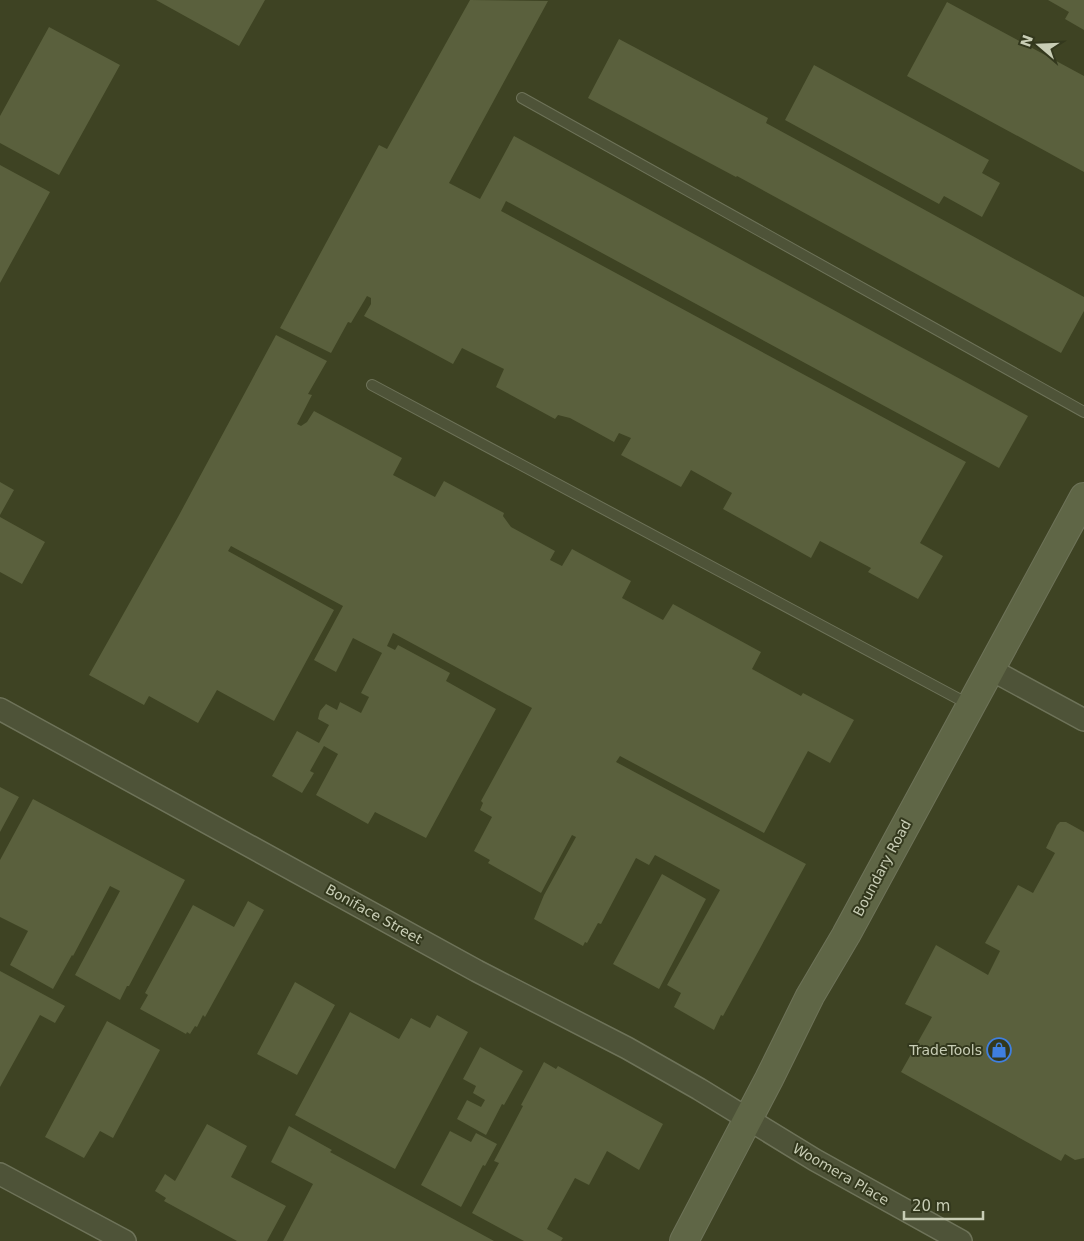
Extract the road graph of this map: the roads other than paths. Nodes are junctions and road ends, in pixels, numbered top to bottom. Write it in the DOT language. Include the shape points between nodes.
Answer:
graph roads {
  1 [pos="522,98"];
  2 [pos="372,384"];
  3 [pos="1084,412"];
  4 [pos="1084,498"];
  5 [pos="990,668"];
  6 [pos="970,705"];
  7 [pos="0,709"];
  8 [pos="1084,720"];
  9 [pos="748,1119"];
  10 [pos="0,1174"];
  11 [pos="125,1241"];
  12 [pos="684,1241"];
  13 [pos="961,1241"];
  1 -- 3 [label="lane"];
  2 -- 6 [label="lane"];
  4 -- 5 [label="main road, Boundary Road"];
  5 -- 6 [label="main road, Boundary Road"];
  5 -- 8 [label="street"];
  6 -- 9 [label="main road, Boundary Road" via="810,996"];
  7 -- 9 [label="street, Boniface Street" via="477,971 627,1048"];
  9 -- 12 [label="main road, Boundary Road"];
  9 -- 13 [label="street, Woomera Place"];
  10 -- 11 [label="street"];
}
